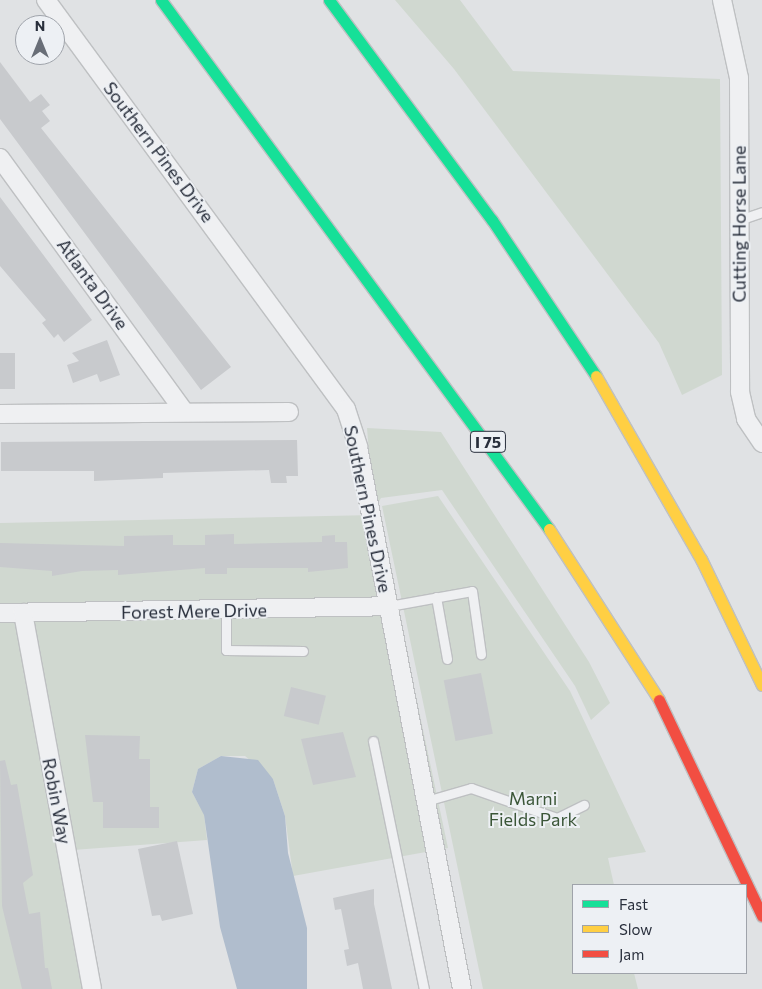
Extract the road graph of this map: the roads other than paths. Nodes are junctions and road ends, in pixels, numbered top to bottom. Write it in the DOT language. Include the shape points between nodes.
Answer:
graph roads {
  1 [pos="46,0"];
  2 [pos="161,0"];
  3 [pos="329,0"];
  4 [pos="722,0"];
  5 [pos="0,158"];
  6 [pos="762,212"];
  7 [pos="739,220"];
  8 [pos="184,411"];
  9 [pos="289,412"];
  10 [pos="0,414"];
  11 [pos="762,443"];
  12 [pos="436,596"];
  13 [pos="389,606"];
  14 [pos="226,611"];
  15 [pos="23,613"];
  16 [pos="0,614"];
  17 [pos="303,651"];
  18 [pos="481,654"];
  19 [pos="447,659"];
  20 [pos="762,685"];
  21 [pos="373,741"];
  22 [pos="426,801"];
  23 [pos="584,805"];
  24 [pos="747,884"];
  25 [pos="747,884"];
  26 [pos="762,916"];
  27 [pos="92,989"];
  28 [pos="424,989"];
  29 [pos="462,989"];
  1 -- 13 [label="street, Southern Pines Drive" via="346,409 358,447"];
  2 -- 24 [label="highway, I 75" via="578,568 669,718"];
  3 -- 20 [label="highway" via="492,220 612,401 701,559"];
  4 -- 7 [label="street, Cutting Horse Lane" via="738,78"];
  5 -- 8 [label="street, Atlanta Drive"];
  6 -- 7 [label="lane"];
  7 -- 11 [label="street, Cutting Horse Lane" via="740,392 746,420"];
  8 -- 9 [label="street"];
  8 -- 10 [label="street"];
  12 -- 13 [label="lane"];
  12 -- 18 [label="lane" via="472,591"];
  12 -- 19 [label="lane"];
  13 -- 14 [label="street, Forest Mere Drive"];
  13 -- 22 [label="street, Southern Pines Drive"];
  14 -- 15 [label="street, Forest Mere Drive"];
  14 -- 17 [label="lane" via="226,650"];
  15 -- 16 [label="street, Forest Mere Drive"];
  15 -- 27 [label="street, Robin Way"];
  21 -- 28 [label="lane"];
  22 -- 23 [label="lane" via="471,788 557,818"];
  22 -- 29 [label="street, Southern Pines Drive"];
  25 -- 26 [label="highway, I 75"];
}
